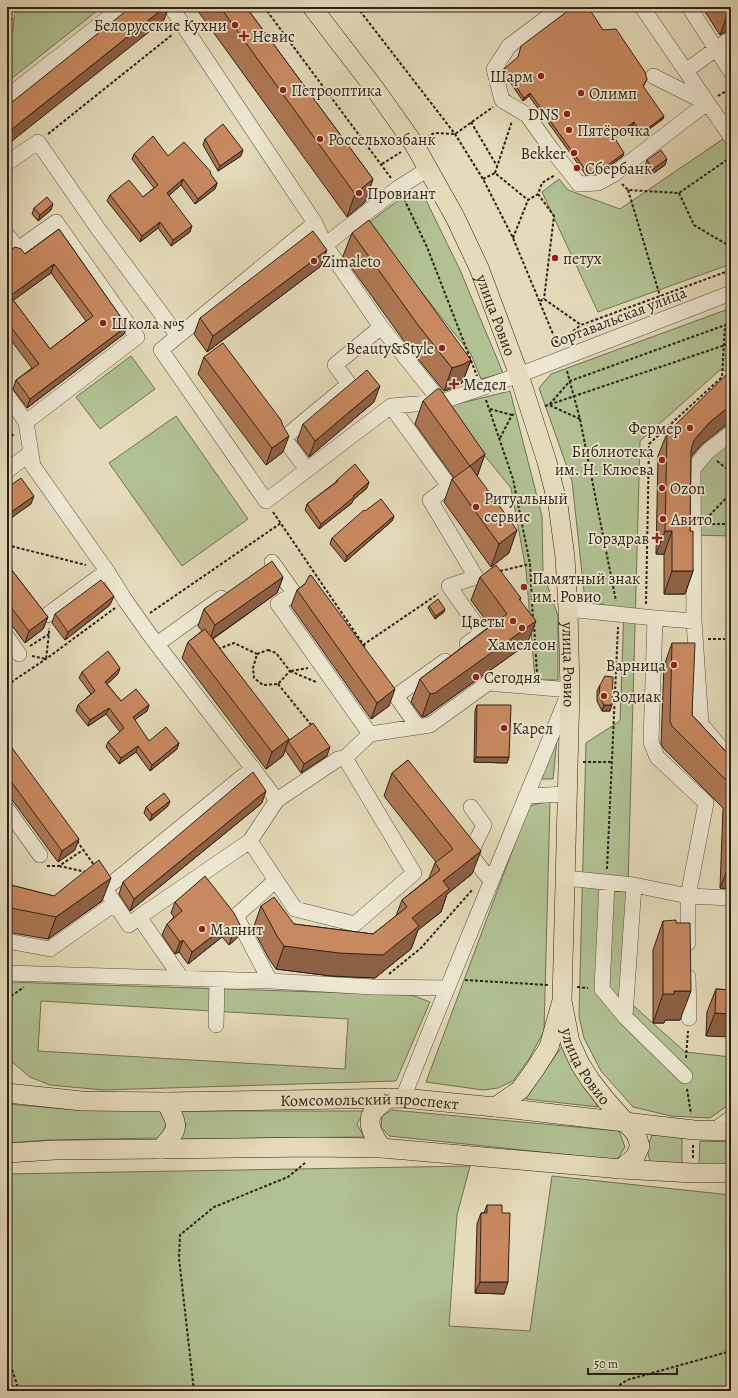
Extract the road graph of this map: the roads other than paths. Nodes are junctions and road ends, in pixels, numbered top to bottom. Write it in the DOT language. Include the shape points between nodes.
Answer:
graph roads {
  1 [pos="7,7"];
  2 [pos="122,7"];
  3 [pos="171,7"];
  4 [pos="312,7"];
  5 [pos="561,7"];
  6 [pos="642,7"];
  7 [pos="689,7"];
  8 [pos="7,14"];
  9 [pos="731,38"];
  10 [pos="716,49"];
  11 [pos="687,70"];
  12 [pos="731,72"];
  13 [pos="653,76"];
  14 [pos="7,97"];
  15 [pos="707,103"];
  16 [pos="731,137"];
  17 [pos="7,163"];
  18 [pos="428,169"];
  19 [pos="315,224"];
  20 [pos="7,235"];
  21 [pos="325,245"];
  22 [pos="731,293"];
  23 [pos="381,327"];
  24 [pos="178,336"];
  25 [pos="519,375"];
  26 [pos="7,395"];
  27 [pos="440,402"];
  28 [pos="391,406"];
  29 [pos="26,422"];
  30 [pos="731,433"];
  31 [pos="33,466"];
  32 [pos="307,470"];
  33 [pos="7,471"];
  34 [pos="107,571"];
  35 [pos="259,571"];
  36 [pos="234,589"];
  37 [pos="568,610"];
  38 [pos="47,615"];
  39 [pos="651,617"];
  40 [pos="694,621"];
  41 [pos="7,636"];
  42 [pos="157,644"];
  43 [pos="19,654"];
  44 [pos="570,690"];
  45 [pos="418,727"];
  46 [pos="370,734"];
  47 [pos="345,758"];
  48 [pos="731,760"];
  49 [pos="253,768"];
  50 [pos="567,794"];
  51 [pos="526,796"];
  52 [pos="276,800"];
  53 [pos="472,807"];
  54 [pos="7,809"];
  55 [pos="250,841"];
  56 [pos="40,856"];
  57 [pos="488,878"];
  58 [pos="565,878"];
  59 [pos="276,880"];
  60 [pos="607,882"];
  61 [pos="634,885"];
  62 [pos="688,896"];
  63 [pos="731,898"];
  64 [pos="114,904"];
  65 [pos="139,917"];
  66 [pos="7,941"];
  67 [pos="7,973"];
  68 [pos="182,979"];
  69 [pos="217,980"];
  70 [pos="270,981"];
  71 [pos="449,984"];
  72 [pos="562,994"];
  73 [pos="625,1017"];
  74 [pos="689,1018"];
  75 [pos="216,1025"];
  76 [pos="685,1076"];
  77 [pos="8,1090"];
  78 [pos="395,1098"];
  79 [pos="166,1102"];
  80 [pos="495,1107"];
  81 [pos="731,1118"];
  82 [pos="627,1123"];
  83 [pos="722,1131"];
  84 [pos="382,1148"];
  85 [pos="161,1149"];
  86 [pos="7,1153"];
  87 [pos="620,1169"];
  88 [pos="731,1173"];
  1 -- 8 [label="street"];
  2 -- 14 [label="street"];
  3 -- 19 [label="street"];
  4 -- 18 [label="main road, улица Ровио" via="414,144"];
  5 -- 15 [label="street" via="509,46 494,69 502,100 527,115 579,184 598,183 612,175"];
  6 -- 11 [label="street"];
  7 -- 10 [label="street"];
  9 -- 10 [label="street"];
  10 -- 11 [label="street"];
  10 -- 12 [label="street"];
  11 -- 15 [label="street"];
  13 -- 15 [label="street"];
  15 -- 16 [label="street"];
  17 -- 24 [label="street" via="38,142 99,230"];
  18 -- 21 [label="street" via="398,188"];
  18 -- 25 [label="main road, улица Ровио" via="455,217 479,268"];
  19 -- 21 [label="street"];
  19 -- 24 [label="street"];
  20 -- 29 [label="street" via="18,249 56,222 136,337"];
  21 -- 23 [label="street"];
  22 -- 25 [label="street, Сортавальская улица"];
  23 -- 27 [label="street"];
  23 -- 32 [label="street" via="335,365 349,384 284,438"];
  24 -- 32 [label="street" via="161,350 266,501"];
  25 -- 27 [label="street, Сортавальская улица"];
  25 -- 37 [label="main road, улица Ровио" via="521,412 547,462 558,505 565,556"];
  26 -- 29 [label="street"];
  27 -- 28 [label="street, Сортавальская улица"];
  28 -- 32 [label="street"];
  28 -- 45 [label="street" via="449,486 430,500 476,577 449,586 482,634 396,696"];
  29 -- 31 [label="street"];
  30 -- 40 [label="street" via="707,452 693,469"];
  31 -- 33 [label="street" via="26,456"];
  31 -- 34 [label="street"];
  34 -- 38 [label="street"];
  34 -- 42 [label="street"];
  35 -- 46 [label="street" via="272,562 294,593 278,604"];
  36 -- 42 [label="street"];
  37 -- 39 [label="street"];
  37 -- 44 [label="main road, улица Ровио"];
  39 -- 40 [label="street"];
  39 -- 62 [label="street" via="651,742 657,757 706,803"];
  40 -- 48 [label="street" via="701,724"];
  41 -- 43 [label="street"];
  42 -- 49 [label="street"];
  44 -- 45 [label="street" via="488,683 430,725"];
  44 -- 50 [label="main road, улица Ровио"];
  44 -- 51 [label="street"];
  45 -- 46 [label="street"];
  46 -- 47 [label="street"];
  47 -- 52 [label="street" via="338,758"];
  47 -- 59 [label="street" via="414,873 356,924 295,909"];
  49 -- 52 [label="street"];
  49 -- 64 [label="street" via="109,885 105,889"];
  50 -- 51 [label="street"];
  50 -- 58 [label="main road, улица Ровио"];
  51 -- 57 [label="street"];
  52 -- 55 [label="street"];
  53 -- 57 [label="street" via="484,825 470,854"];
  54 -- 56 [label="street"];
  55 -- 59 [label="street"];
  55 -- 65 [label="street"];
  57 -- 71 [label="street"];
  58 -- 60 [label="street"];
  58 -- 72 [label="main road, улица Ровио"];
  59 -- 70 [label="street" via="236,916"];
  60 -- 61 [label="street"];
  60 -- 73 [label="street" via="602,989"];
  61 -- 62 [label="street"];
  61 -- 73 [label="street"];
  62 -- 63 [label="street"];
  62 -- 74 [label="street"];
  64 -- 65 [label="street" via="129,925"];
  64 -- 66 [label="street" via="50,949"];
  65 -- 68 [label="street"];
  67 -- 68 [label="street"];
  68 -- 69 [label="street"];
  69 -- 70 [label="street"];
  69 -- 75 [label="street"];
  70 -- 71 [label="street" via="373,987"];
  71 -- 78 [label="street"];
  72 -- 80 [label="main road, улица Ровио" via="549,1047 536,1069 520,1090"];
  72 -- 82 [label="main road, улица Ровио" via="570,1042 580,1064 590,1081"];
  73 -- 76 [label="street"];
  77 -- 79 [label="main road, Комсомольский проспект" via="82,1101"];
  78 -- 79 [label="main road, Комсомольский проспект"];
  78 -- 80 [label="main road, Комсомольский проспект"];
  78 -- 84 [label="main road" via="373,1113 370,1125"];
  79 -- 85 [label="main road" via="176,1123 174,1133"];
  80 -- 82 [label="main road, Комсомольский проспект"];
  81 -- 83 [label="street"];
  82 -- 83 [label="main road, Комсомольский проспект"];
  82 -- 87 [label="main road, улица Ровио" via="636,1134 640,1146 635,1158"];
  84 -- 85 [label="main road"];
  84 -- 87 [label="main road"];
  85 -- 86 [label="main road"];
  87 -- 88 [label="main road"];
}
